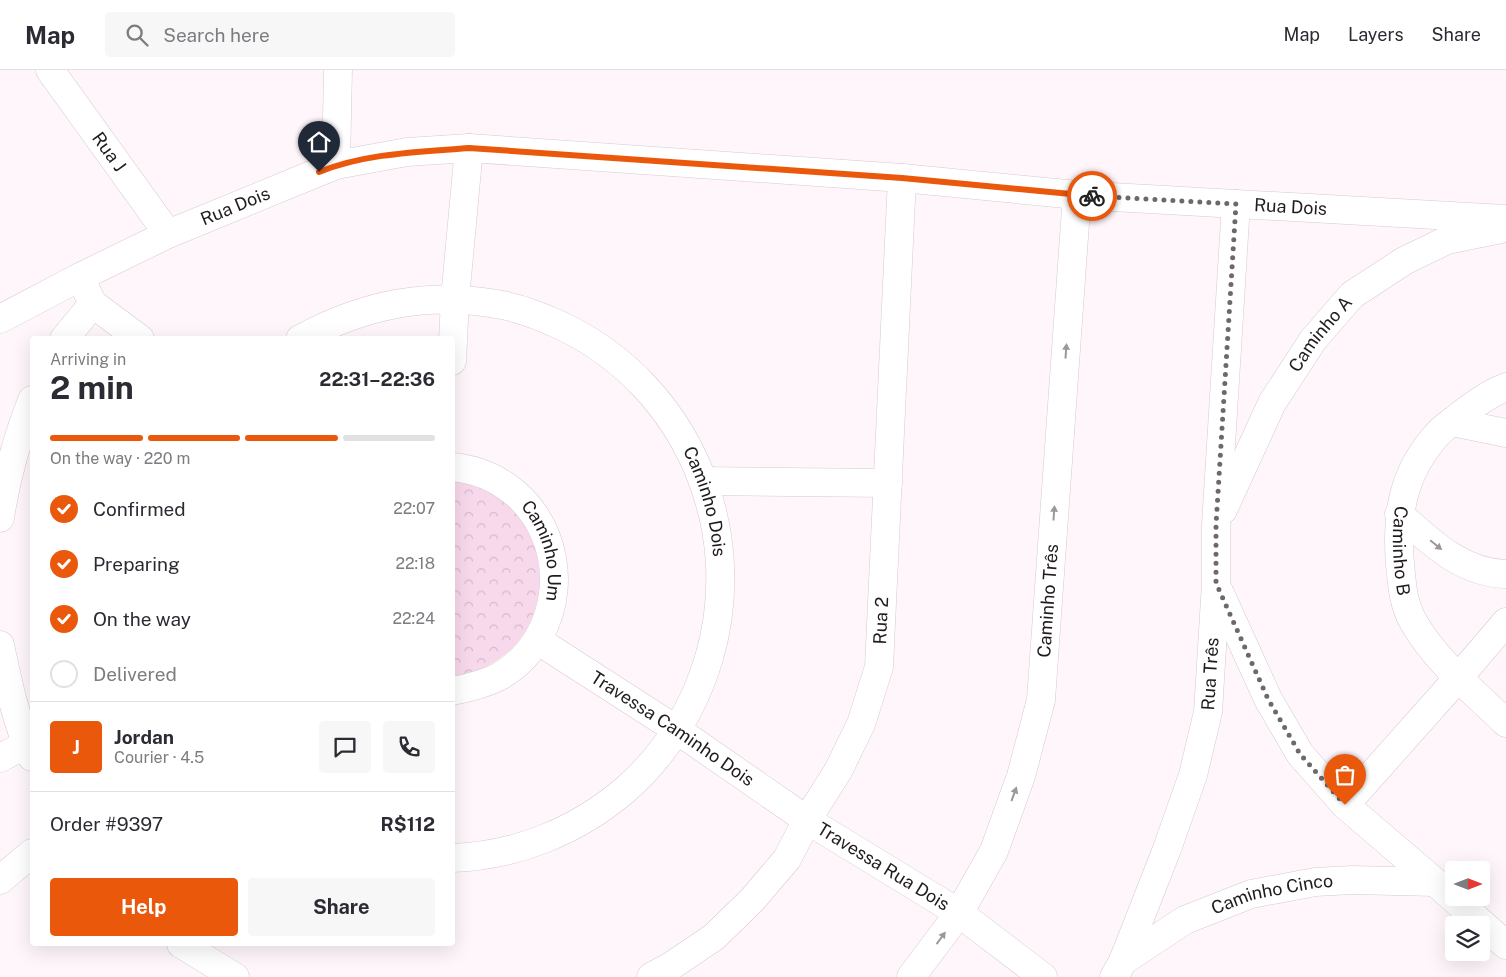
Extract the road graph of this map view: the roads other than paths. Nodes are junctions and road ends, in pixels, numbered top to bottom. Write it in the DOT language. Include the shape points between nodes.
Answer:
graph roads {
  1 [pos="338,70"];
  2 [pos="61,75"];
  3 [pos="469,148"];
  4 [pos="336,165"];
  5 [pos="902,178"];
  6 [pos="1077,195"];
  7 [pos="1236,204"];
  8 [pos="1506,219"];
  9 [pos="1506,228"];
  10 [pos="168,234"];
  11 [pos="80,277"];
  12 [pos="455,299"];
  13 [pos="93,304"];
  14 [pos="0,319"];
  15 [pos="66,336"];
  16 [pos="136,336"];
  17 [pos="306,336"];
  18 [pos="453,336"];
  19 [pos="1506,387"];
  20 [pos="30,411"];
  21 [pos="1452,422"];
  22 [pos="1506,433"];
  23 [pos="25,438"];
  24 [pos="455,467"];
  25 [pos="703,481"];
  26 [pos="888,483"];
  27 [pos="1399,514"];
  28 [pos="0,518"];
  29 [pos="1216,525"];
  30 [pos="1506,574"];
  31 [pos="1216,583"];
  32 [pos="1506,622"];
  33 [pos="537,640"];
  34 [pos="0,644"];
  35 [pos="1458,678"];
  36 [pos="455,690"];
  37 [pos="1506,723"];
  38 [pos="677,730"];
  39 [pos="30,750"];
  40 [pos="0,758"];
  41 [pos="1345,805"];
  42 [pos="807,820"];
  43 [pos="30,855"];
  44 [pos="455,858"];
  45 [pos="0,880"];
  46 [pos="1435,882"];
  47 [pos="959,913"];
  48 [pos="1506,945"];
  49 [pos="184,946"];
  50 [pos="1119,969"];
  51 [pos="235,977"];
  52 [pos="651,977"];
  53 [pos="912,977"];
  54 [pos="1043,977"];
  1 -- 4 [label="street"];
  2 -- 10 [label="street, Rua J"];
  3 -- 4 [label="street, Rua Dois" via="407,152"];
  3 -- 5 [label="street, Rua Dois"];
  3 -- 12 [label="street"];
  4 -- 10 [label="street, Rua Dois"];
  5 -- 6 [label="street, Rua Dois"];
  5 -- 26 [label="street, Rua 2"];
  6 -- 7 [label="street, Rua Dois"];
  47 -- 6 [label="street, Caminho Três, one-way" via="994,850 1021,776 1041,700"];
  7 -- 8 [label="street, Rua Dois"];
  7 -- 29 [label="street, Rua Três"];
  9 -- 29 [label="street, Caminho A" via="1446,240 1404,261 1352,295 1313,340 1272,403"];
  10 -- 11 [label="street, Rua Dois"];
  11 -- 13 [label="street"];
  11 -- 14 [label="street, Rua Dois"];
  12 -- 17 [label="street, Caminho Dois" via="390,304 359,312"];
  12 -- 18 [label="street"];
  12 -- 25 [label="street, Caminho Dois" via="505,305 580,335 607,353 655,398 674,423 691,451"];
  13 -- 15 [label="street"];
  13 -- 16 [label="street"];
  19 -- 21 [label="street, Caminho B" via="1478,401"];
  20 -- 23 [label="street"];
  21 -- 22 [label="street"];
  21 -- 27 [label="street, Caminho B" via="1435,436 1422,455 1407,482"];
  23 -- 28 [label="street" via="5,487"];
  24 -- 33 [label="street, Caminho Um" via="474,470 509,488 543,527 552,552 555,578 549,616"];
  25 -- 26 [label="street"];
  25 -- 38 [label="street, Caminho Dois" via="719,544 719,609 705,672"];
  26 -- 42 [label="street, Rua 2" via="879,667 861,724 838,771"];
  27 -- 30 [label="street, one-way" via="1439,549 1468,567"];
  27 -- 35 [label="street, Caminho B" via="1403,598 1414,623"];
  29 -- 31 [label="street, Rua Três"];
  31 -- 41 [label="street" via="1268,699 1300,754"];
  31 -- 50 [label="street, Rua Três" via="1208,712 1193,775"];
  32 -- 35 [label="street"];
  33 -- 36 [label="street, Caminho Um" via="521,660 500,676"];
  33 -- 38 [label="street, Travessa Caminho Dois"];
  34 -- 39 [label="street" via="10,695"];
  35 -- 37 [label="street, Caminho B"];
  35 -- 41 [label="street"];
  38 -- 42 [label="street, Travessa Caminho Dois"];
  38 -- 44 [label="street, Caminho Dois" via="636,780 585,819 526,846 495,854"];
  39 -- 40 [label="street"];
  41 -- 46 [label="street"];
  42 -- 47 [label="street, Travessa Rua Dois"];
  42 -- 52 [label="street, Rua 2" via="787,859 752,900 714,937"];
  43 -- 45 [label="street"];
  46 -- 48 [label="street"];
  46 -- 50 [label="street, Caminho Cinco" via="1315,882 1251,894 1185,920"];
  53 -- 47 [label="street, Caminho Três, one-way"];
  47 -- 54 [label="street, Travessa Rua Dois"];
  49 -- 51 [label="street"];
}
